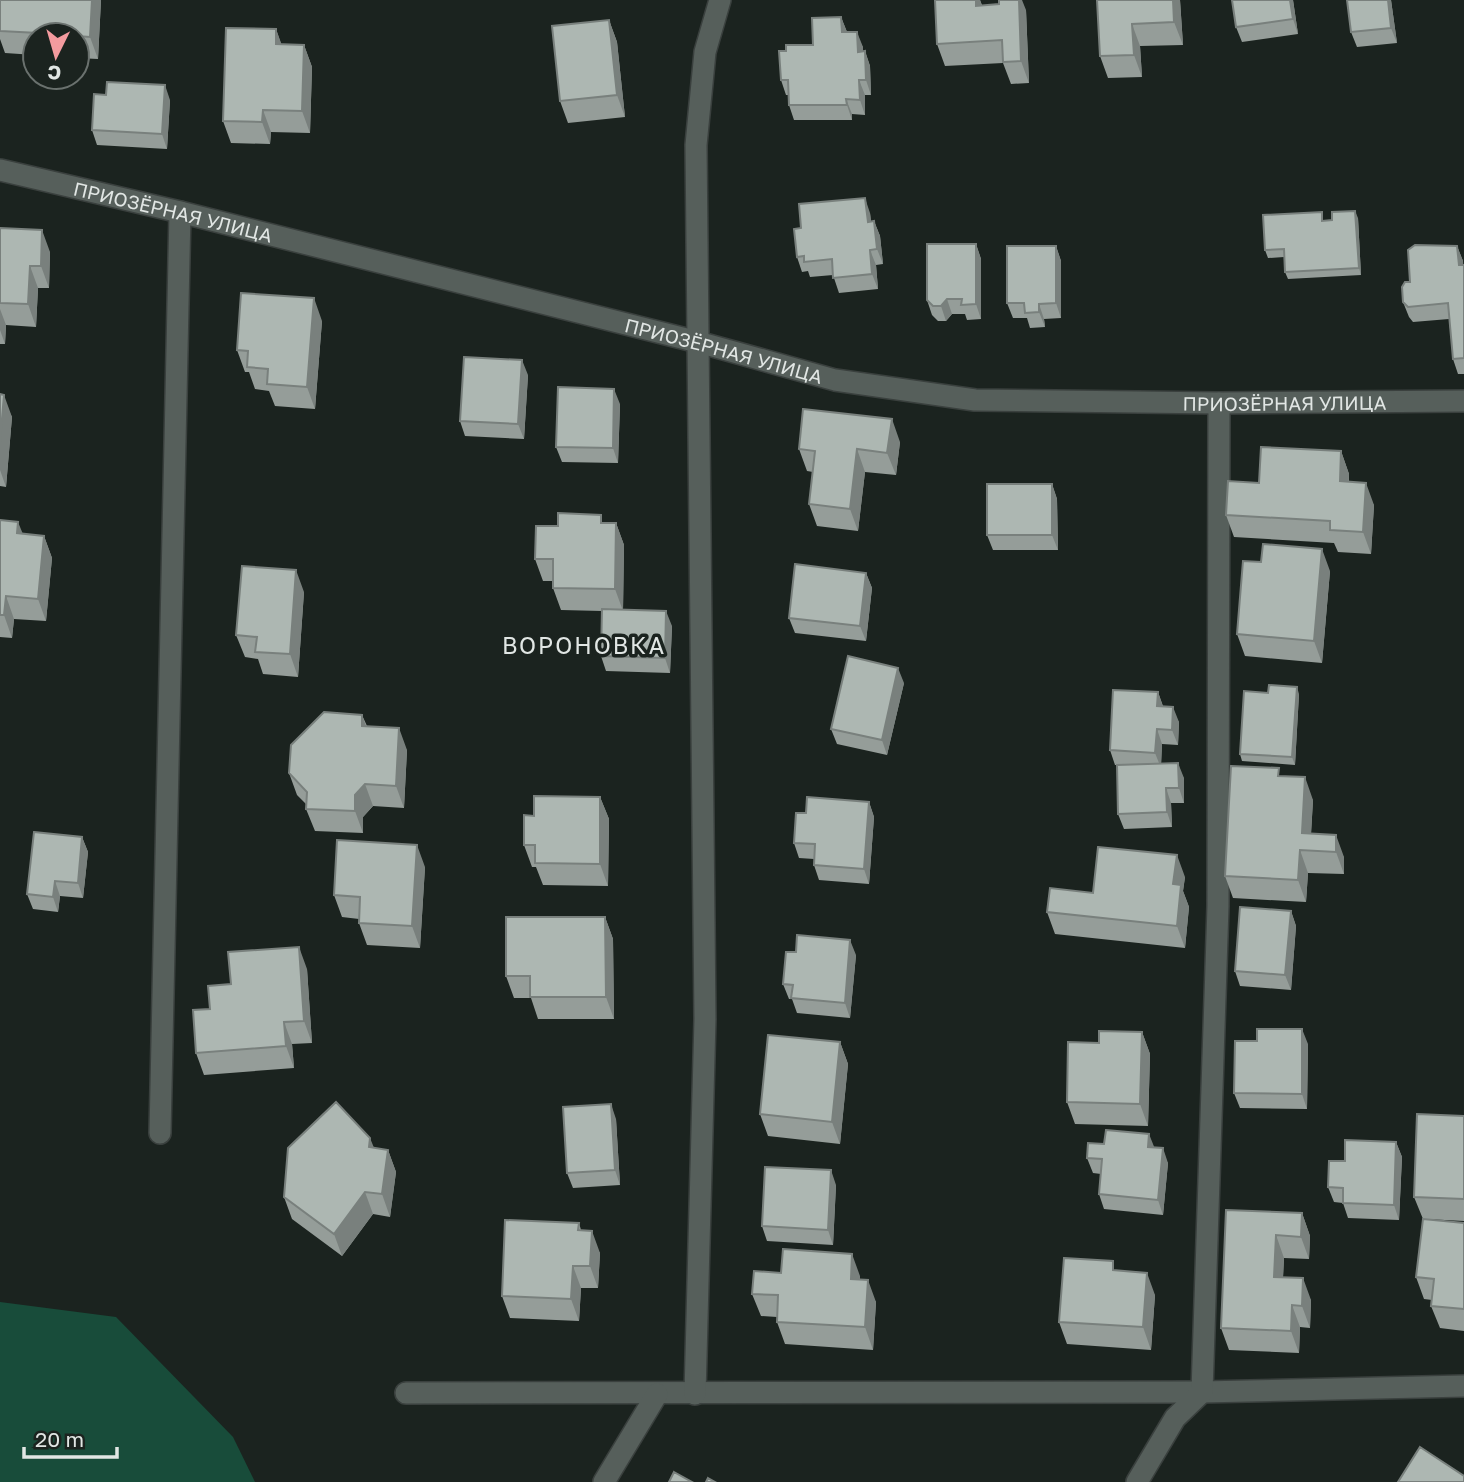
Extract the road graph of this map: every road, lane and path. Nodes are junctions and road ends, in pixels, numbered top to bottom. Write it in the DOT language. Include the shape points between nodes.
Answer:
graph roads {
  1 [pos="720,0"];
  2 [pos="0,170"];
  3 [pos="180,212"];
  4 [pos="698,342"];
  5 [pos="1464,401"];
  6 [pos="1219,403"];
  7 [pos="160,1133"];
  8 [pos="1464,1386"];
  9 [pos="1202,1392"];
  10 [pos="406,1394"];
  11 [pos="657,1394"];
  12 [pos="695,1394"];
  13 [pos="604,1482"];
  14 [pos="1137,1482"];
  1 -- 4 [label="street" via="705,52 696,145"];
  2 -- 3 [label="street, ПРИОЗЁРНАЯ УЛИЦА"];
  3 -- 4 [label="street, ПРИОЗЁРНАЯ УЛИЦА"];
  3 -- 7 [label="street"];
  4 -- 6 [label="street, ПРИОЗЁРНАЯ УЛИЦА" via="835,380 975,400"];
  4 -- 12 [label="street" via="705,1018"];
  5 -- 6 [label="street, ПРИОЗЁРНАЯ УЛИЦА"];
  6 -- 9 [label="street" via="1218,906"];
  8 -- 9 [label="street"];
  9 -- 12 [label="street"];
  9 -- 14 [label="street" via="1175,1418"];
  10 -- 11 [label="street"];
  11 -- 12 [label="street"];
  11 -- 13 [label="street"];
}
